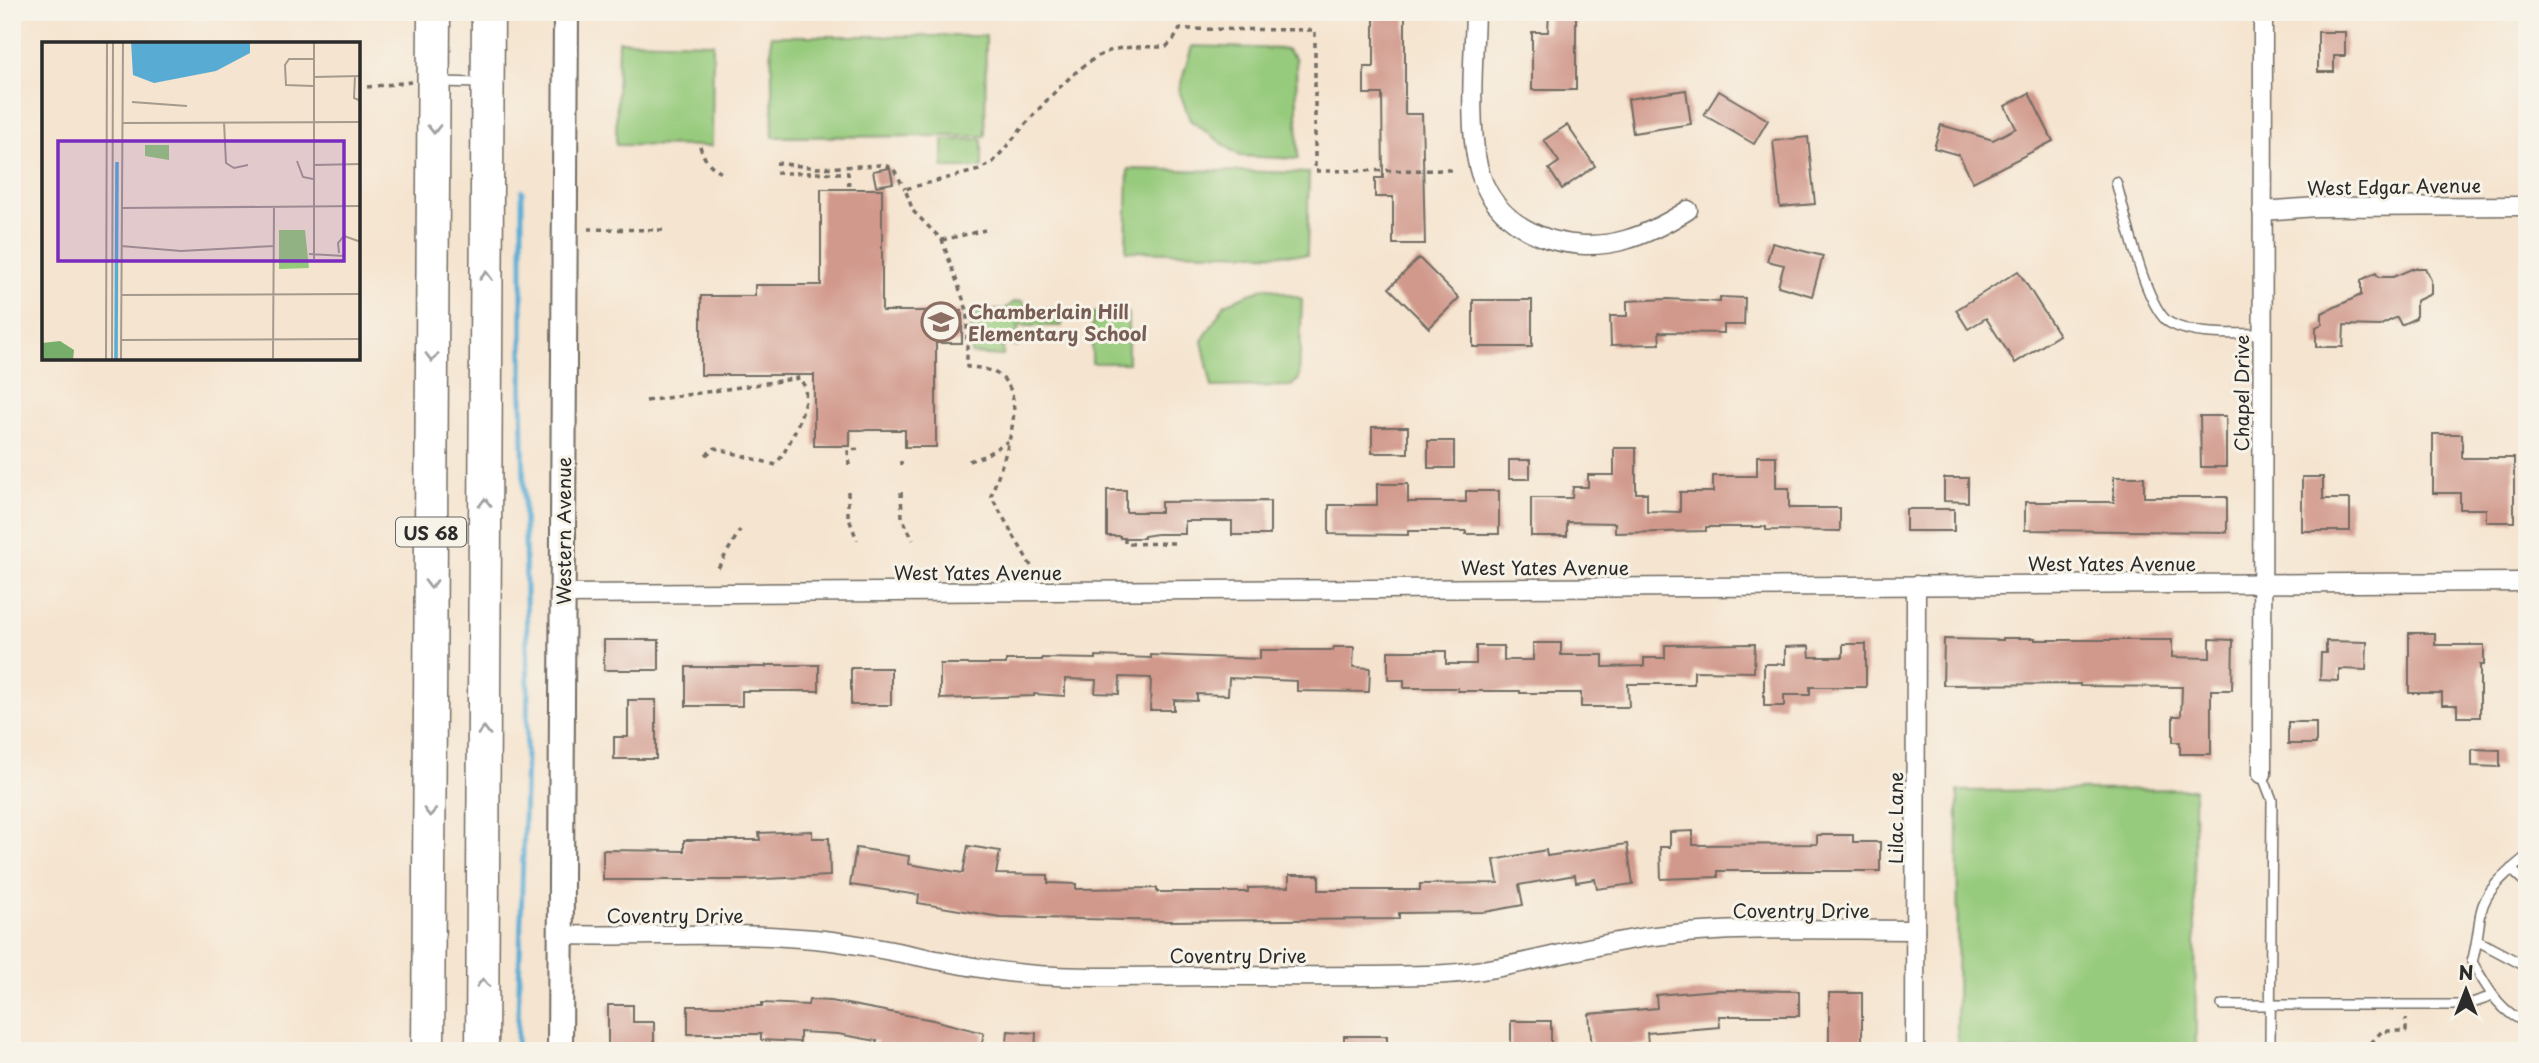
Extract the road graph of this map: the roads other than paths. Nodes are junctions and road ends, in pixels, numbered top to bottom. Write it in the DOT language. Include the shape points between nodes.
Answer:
graph roads {
  1 [pos="434,12"];
  2 [pos="488,12"];
  3 [pos="566,12"];
  4 [pos="1475,12"];
  5 [pos="2263,12"];
  6 [pos="434,82"];
  7 [pos="488,83"];
  8 [pos="2116,182"];
  9 [pos="2527,206"];
  10 [pos="1688,211"];
  11 [pos="2262,211"];
  12 [pos="2262,334"];
  13 [pos="2527,582"];
  14 [pos="2262,583"];
  15 [pos="1916,585"];
  16 [pos="563,594"];
  17 [pos="2262,774"];
  18 [pos="2527,856"];
  19 [pos="2511,869"];
  20 [pos="2527,884"];
  21 [pos="1915,930"];
  22 [pos="561,935"];
  23 [pos="2478,941"];
  24 [pos="2527,967"];
  25 [pos="2493,996"];
  26 [pos="2222,1005"];
  27 [pos="2271,1006"];
  28 [pos="2527,1022"];
  29 [pos="2270,1045"];
  30 [pos="428,1051"];
  31 [pos="482,1051"];
  32 [pos="560,1051"];
  33 [pos="1915,1051"];
  1 -- 6 [label="highway, US 68"];
  2 -- 7 [label="highway, US 68"];
  3 -- 16 [label="street, Western Avenue"];
  4 -- 10 [label="street" via="1476,157 1487,191 1510,218 1547,239 1592,244 1626,240"];
  5 -- 11 [label="street, Chapel Drive"];
  6 -- 7 [label="lane"];
  6 -- 30 [label="highway, US 68, one-way"];
  31 -- 7 [label="highway, US 68, one-way"];
  8 -- 12 [label="lane" via="2147,288 2169,322 2203,331"];
  9 -- 11 [label="street, West Edgar Avenue"];
  11 -- 12 [label="street, Chapel Drive"];
  12 -- 14 [label="street, Chapel Drive"];
  13 -- 14 [label="street, West Yates Avenue"];
  14 -- 15 [label="street, West Yates Avenue"];
  14 -- 17 [label="street, Chapel Drive"];
  15 -- 16 [label="street, West Yates Avenue"];
  15 -- 21 [label="street, Lilac Lane"];
  16 -- 22 [label="street, Western Avenue"];
  17 -- 27 [label="lane" via="2272,800"];
  18 -- 19 [label="lane"];
  19 -- 20 [label="lane"];
  19 -- 23 [label="lane" via="2493,887 2482,909"];
  21 -- 22 [label="street, Coventry Drive" via="1680,933 1515,965 1430,975 1092,977 1007,972 813,939"];
  21 -- 33 [label="street, Lilac Lane"];
  22 -- 32 [label="street, Western Avenue"];
  23 -- 24 [label="lane"];
  23 -- 25 [label="lane" via="2472,962"];
  25 -- 27 [label="lane" via="2466,1006"];
  25 -- 28 [label="lane" via="2515,1018"];
  26 -- 27 [label="lane"];
  27 -- 29 [label="lane"];
}
